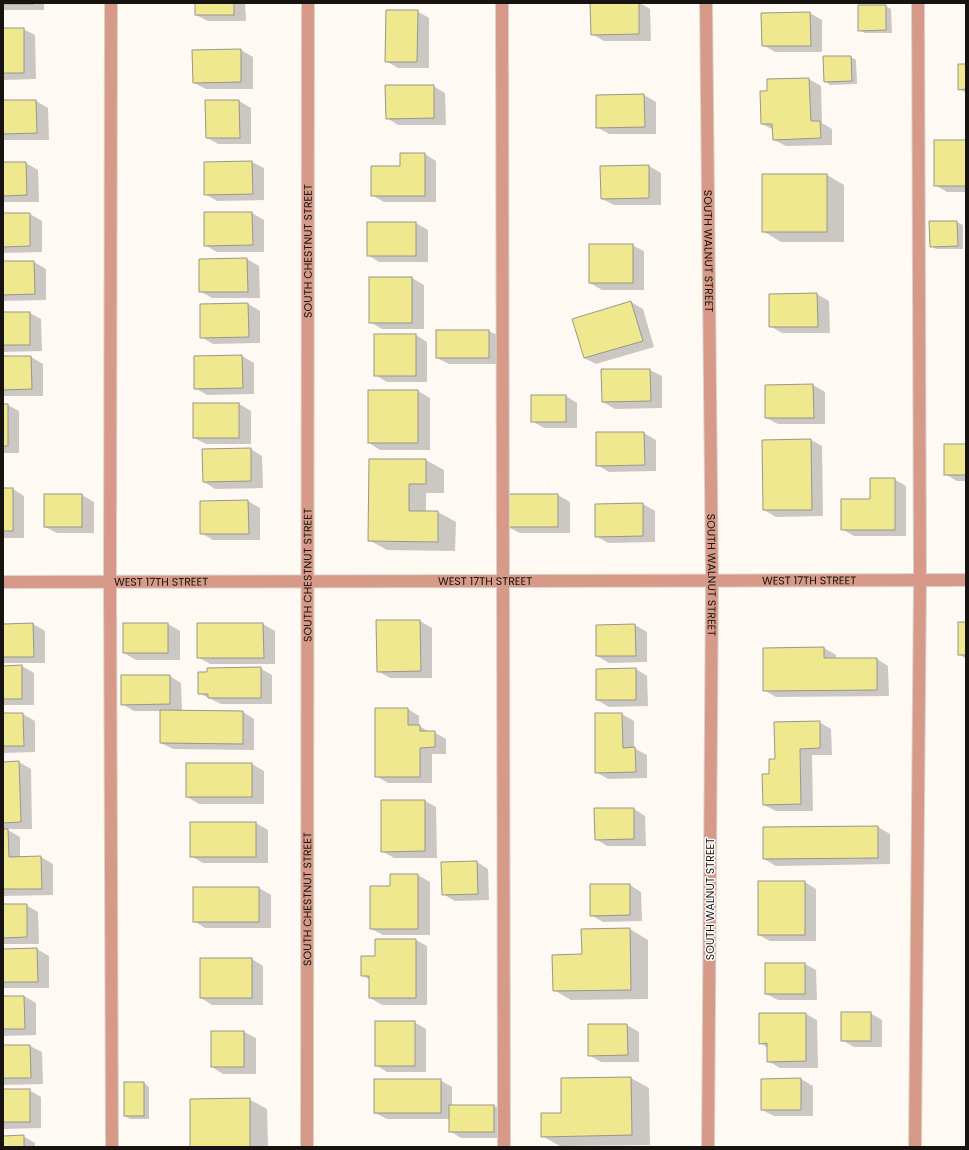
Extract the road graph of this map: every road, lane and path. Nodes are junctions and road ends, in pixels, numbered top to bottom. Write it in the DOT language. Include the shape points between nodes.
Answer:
graph roads {
  1 [pos="112,3"];
  2 [pos="308,3"];
  3 [pos="502,3"];
  4 [pos="706,3"];
  5 [pos="918,3"];
  6 [pos="920,580"];
  7 [pos="966,580"];
  8 [pos="503,581"];
  9 [pos="712,581"];
  10 [pos="3,582"];
  11 [pos="110,582"];
  12 [pos="308,582"];
  13 [pos="112,1147"];
  14 [pos="307,1147"];
  15 [pos="504,1147"];
  16 [pos="708,1147"];
  17 [pos="915,1147"];
  1 -- 11 [label="street"];
  2 -- 12 [label="street, SOUTH CHESTNUT STREET"];
  3 -- 8 [label="street"];
  4 -- 9 [label="street, SOUTH WALNUT STREET"];
  5 -- 6 [label="street"];
  6 -- 7 [label="street, WEST 17TH STREET"];
  6 -- 9 [label="street, WEST 17TH STREET"];
  6 -- 17 [label="street"];
  8 -- 9 [label="street, WEST 17TH STREET"];
  8 -- 12 [label="street, WEST 17TH STREET"];
  8 -- 15 [label="street"];
  9 -- 16 [label="street, SOUTH WALNUT STREET"];
  10 -- 11 [label="street, WEST 17TH STREET"];
  11 -- 12 [label="street, WEST 17TH STREET"];
  11 -- 13 [label="street"];
  12 -- 14 [label="street, SOUTH CHESTNUT STREET"];
}
